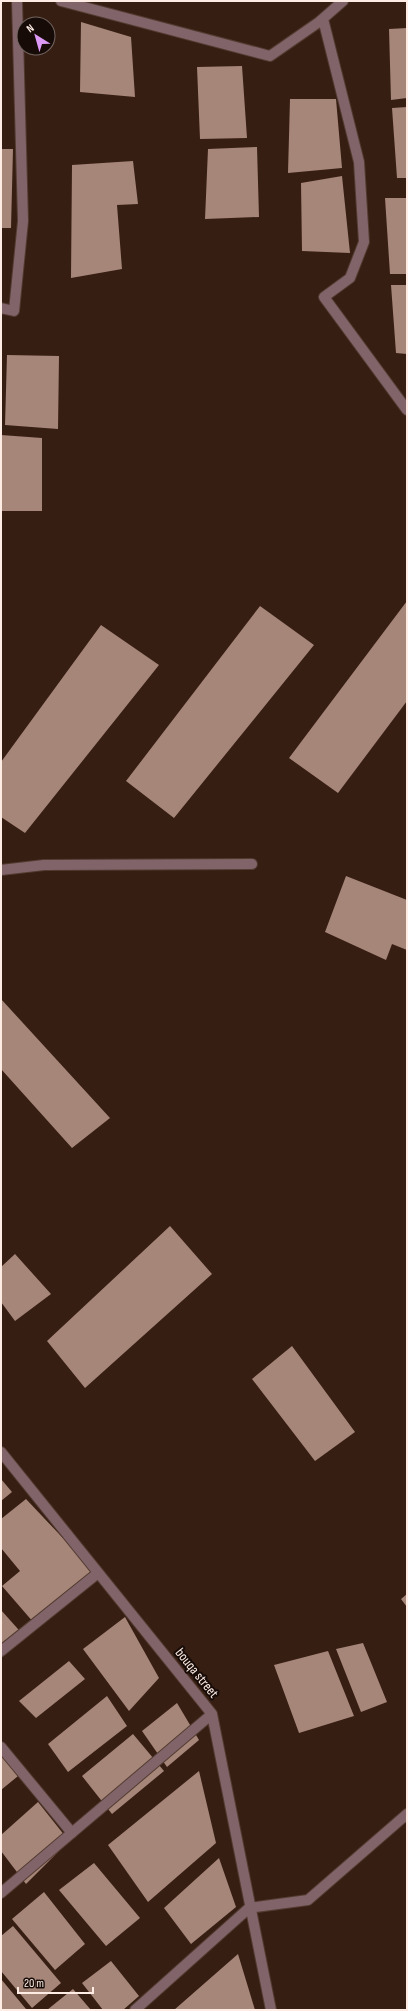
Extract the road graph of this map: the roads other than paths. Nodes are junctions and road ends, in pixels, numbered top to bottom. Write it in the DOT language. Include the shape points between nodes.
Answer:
graph roads {
  1 [pos="17,1"];
  2 [pos="343,1"];
  3 [pos="66,2"];
  4 [pos="322,19"];
  5 [pos="1,308"];
  6 [pos="407,410"];
  7 [pos="252,864"];
  8 [pos="1,870"];
  9 [pos="1,1452"];
  10 [pos="98,1573"];
  11 [pos="1,1651"];
  12 [pos="212,1714"];
  13 [pos="1,1747"];
  14 [pos="407,1814"];
  15 [pos="72,1833"];
  16 [pos="1,1893"];
  17 [pos="249,1908"];
  18 [pos="135,2010"];
  19 [pos="271,2010"];
  1 -- 5 [label="street" via="23,221 14,311"];
  2 -- 4 [label="street"];
  3 -- 4 [label="street" via="270,56"];
  4 -- 6 [label="street" via="359,162 364,242 350,278 324,297"];
  7 -- 8 [label="street" via="44,865"];
  9 -- 10 [label="street, bouqa street"];
  10 -- 11 [label="street"];
  10 -- 12 [label="street, bouqa street"];
  12 -- 15 [label="street"];
  12 -- 17 [label="street, bouqa street"];
  13 -- 15 [label="street"];
  14 -- 17 [label="street" via="308,1900"];
  15 -- 16 [label="street"];
  17 -- 18 [label="street"];
  17 -- 19 [label="street, bouqa street"];
}
